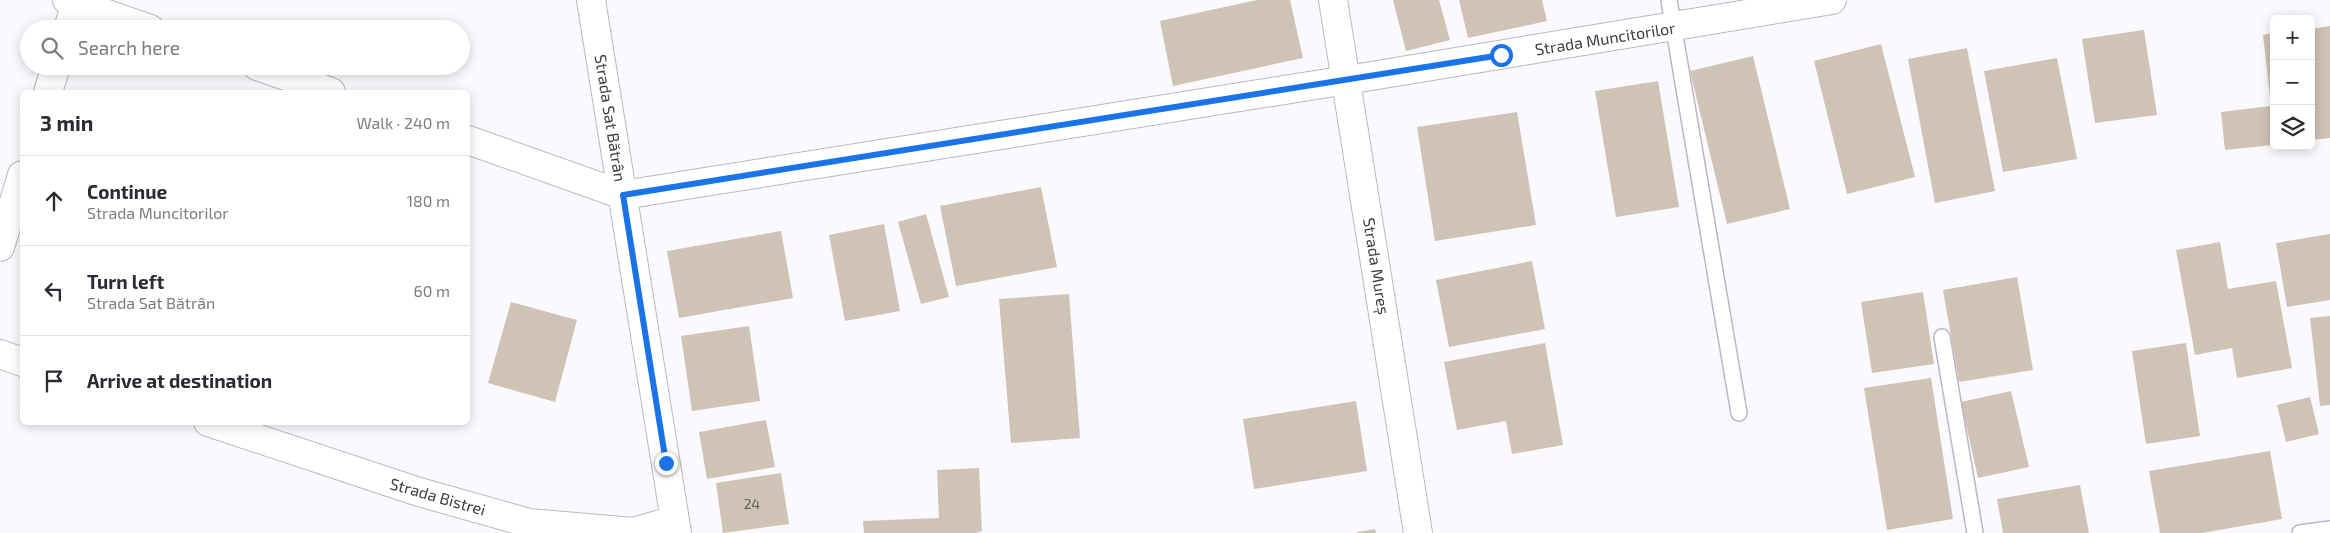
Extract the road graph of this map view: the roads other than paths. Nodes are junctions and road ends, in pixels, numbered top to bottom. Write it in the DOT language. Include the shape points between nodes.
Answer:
graph roads {
  1 [pos="591,0"];
  2 [pos="1334,0"];
  3 [pos="1669,0"];
  4 [pos="1832,0"];
  5 [pos="72,1"];
  6 [pos="69,20"];
  7 [pos="125,20"];
  8 [pos="1674,26"];
  9 [pos="53,75"];
  10 [pos="282,75"];
  11 [pos="1348,80"];
  12 [pos="49,90"];
  13 [pos="325,90"];
  14 [pos="470,141"];
  15 [pos="20,182"];
  16 [pos="623,195"];
  17 [pos="0,247"];
  18 [pos="1942,337"];
  19 [pos="0,354"];
  20 [pos="20,361"];
  21 [pos="1739,413"];
  22 [pos="217,425"];
  23 [pos="676,527"];
  24 [pos="2330,529"];
  25 [pos="1418,533"];
  26 [pos="1976,533"];
  27 [pos="2300,533"];
  1 -- 16 [label="street, Strada Sat Bătrân"];
  2 -- 11 [label="street, Strada Mureș"];
  3 -- 8 [label="lane"];
  4 -- 8 [label="street, Strada Muncitorilor"];
  5 -- 6 [label="street"];
  5 -- 7 [label="street"];
  8 -- 11 [label="street, Strada Muncitorilor"];
  8 -- 21 [label="lane"];
  9 -- 12 [label="street"];
  10 -- 13 [label="street"];
  11 -- 16 [label="street, Strada Muncitorilor"];
  11 -- 25 [label="street, Strada Mureș"];
  14 -- 16 [label="street, Strada Muncitorilor"];
  15 -- 17 [label="street"];
  16 -- 23 [label="street, Strada Sat Bătrân"];
  18 -- 26 [label="lane"];
  19 -- 20 [label="street"];
  22 -- 23 [label="street, Strada Bistrei" via="419,492 529,523 633,532"];
  24 -- 27 [label="lane"];
}
